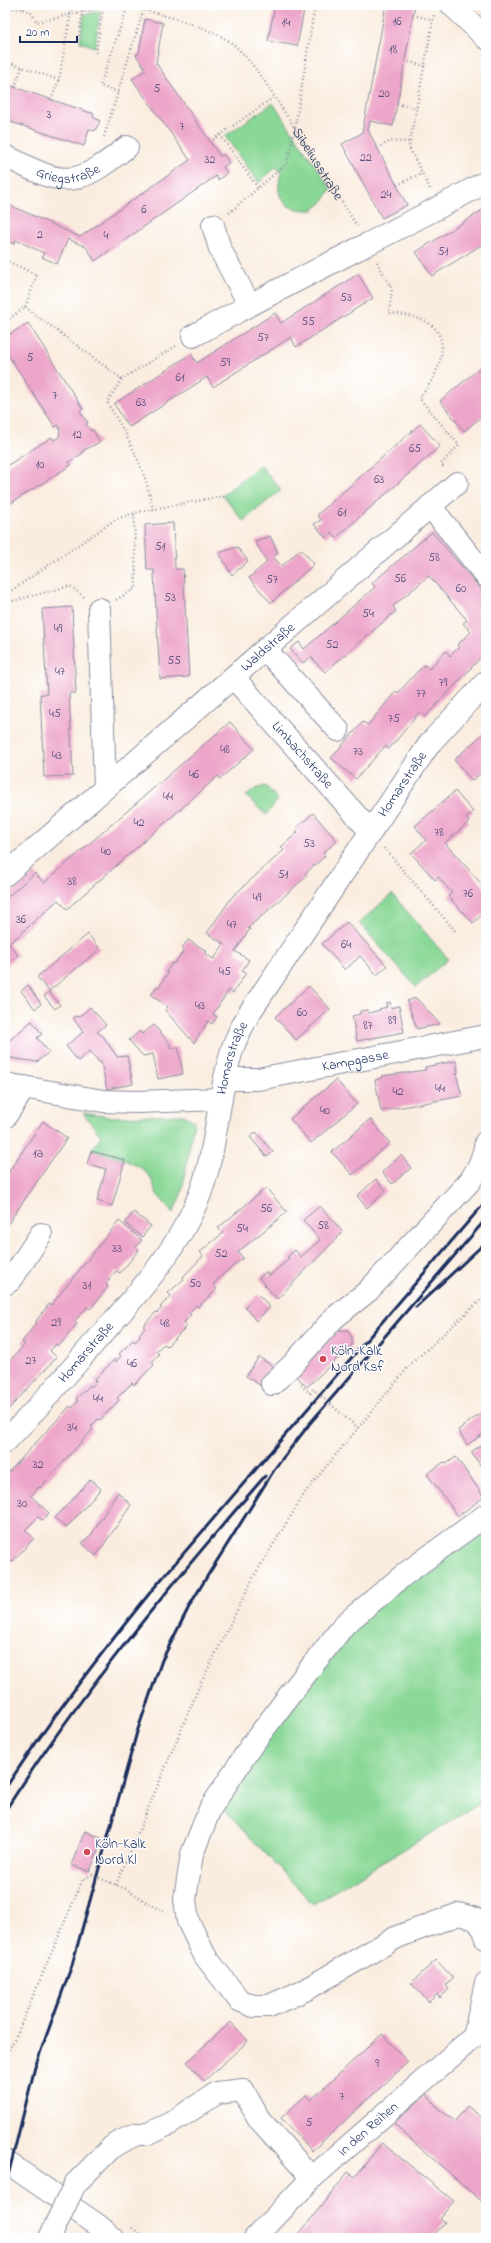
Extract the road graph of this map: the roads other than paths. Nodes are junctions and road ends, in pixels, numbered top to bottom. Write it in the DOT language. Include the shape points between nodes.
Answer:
graph roads {
  1 [pos="443,9"];
  2 [pos="486,38"];
  3 [pos="128,147"];
  4 [pos="5,156"];
  5 [pos="486,182"];
  6 [pos="213,225"];
  7 [pos="250,304"];
  8 [pos="193,336"];
  9 [pos="457,483"];
  10 [pos="430,506"];
  11 [pos="486,576"];
  12 [pos="99,609"];
  13 [pos="266,650"];
  14 [pos="234,678"];
  15 [pos="486,682"];
  16 [pos="338,730"];
  17 [pos="105,788"];
  18 [pos="371,832"];
  19 [pos="5,875"];
  20 [pos="486,1036"];
  21 [pos="15,1085"];
  22 [pos="223,1089"];
  23 [pos="5,1116"];
  24 [pos="486,1142"];
  25 [pos="42,1234"];
  26 [pos="5,1284"];
  27 [pos="279,1378"];
  28 [pos="5,1442"];
  29 [pos="486,1515"];
  30 [pos="481,1915"];
  31 [pos="486,1939"];
  32 [pos="486,1983"];
  33 [pos="480,2031"];
  34 [pos="5,2162"];
  35 [pos="312,2178"];
  36 [pos="53,2231"];
  37 [pos="113,2238"];
  38 [pos="255,2238"];
  1 -- 2 [label="street"];
  3 -- 4 [label="street, Griegstraße" via="100,168 75,178 59,178 39,172"];
  5 -- 7 [label="street"];
  6 -- 7 [label="street" via="220,249"];
  7 -- 8 [label="street"];
  9 -- 10 [label="street, Waldstraße"];
  10 -- 11 [label="street"];
  10 -- 13 [label="street, Waldstraße"];
  12 -- 17 [label="street"];
  13 -- 14 [label="street, Waldstraße"];
  13 -- 16 [label="street"];
  14 -- 17 [label="street, Waldstraße"];
  14 -- 18 [label="street, Limbachstraße"];
  15 -- 18 [label="street, Homarstraße" via="430,743"];
  17 -- 19 [label="street, Waldstraße"];
  18 -- 22 [label="street, Homarstraße" via="250,1012 233,1047"];
  20 -- 22 [label="street, Kampgasse" via="258,1079"];
  21 -- 22 [label="street, Kampgasse" via="121,1102"];
  21 -- 23 [label="street"];
  22 -- 28 [label="street, Homarstraße" via="210,1166 181,1234 164,1260 116,1319"];
  24 -- 27 [label="street" via="478,1170 470,1181 368,1291 334,1318"];
  25 -- 26 [label="street" via="11,1280"];
  29 -- 30 [label="street" via="405,1574 345,1624 251,1746 210,1809 192,1854 185,1899 188,1921 205,1956 239,2000 253,2006 270,2006 305,1990 397,1937 459,1914"];
  30 -- 31 [label="street"];
  32 -- 33 [label="street"];
  33 -- 35 [label="street, In den Reihen"];
  34 -- 37 [label="street"];
  35 -- 36 [label="street, bridge" via="259,2119 243,2090 217,2093 166,2126 148,2134 137,2134 112,2147 75,2184"];
  35 -- 38 [label="street, In den Reihen"];
}
